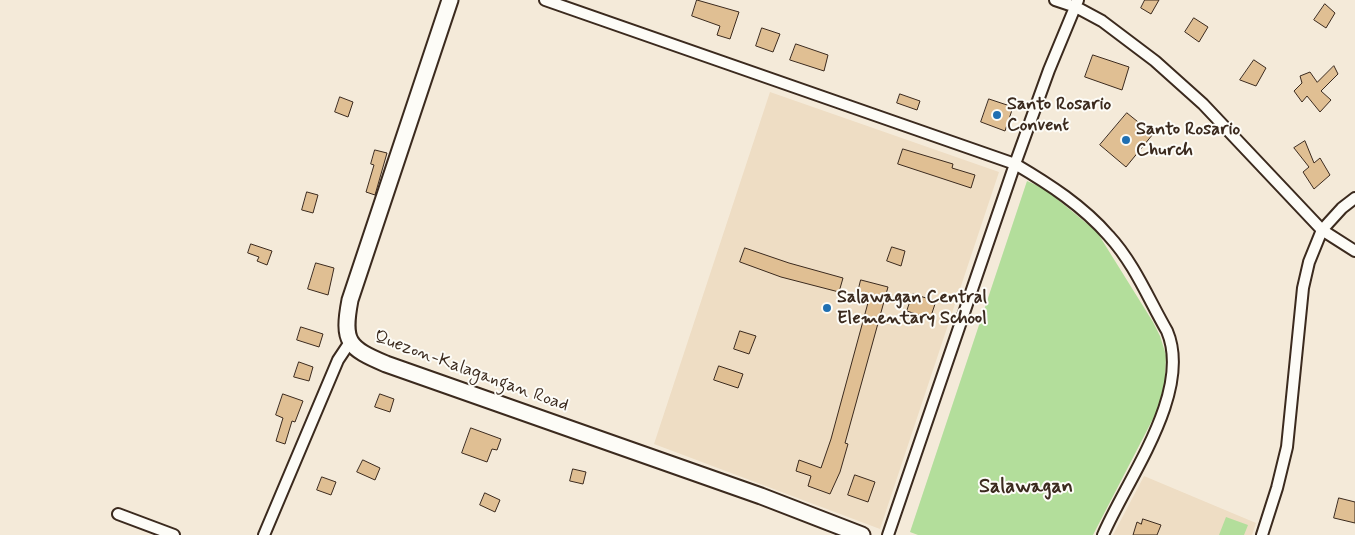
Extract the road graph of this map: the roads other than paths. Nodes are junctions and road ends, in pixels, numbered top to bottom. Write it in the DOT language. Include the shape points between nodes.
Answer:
graph roads {
  1 [pos="450,0"];
  2 [pos="545,0"];
  3 [pos="1055,0"];
  4 [pos="1077,4"];
  5 [pos="1015,164"];
  6 [pos="1355,198"];
  7 [pos="1322,230"];
  8 [pos="1355,251"];
  9 [pos="350,342"];
  10 [pos="118,514"];
  11 [pos="174,535"];
  12 [pos="264,535"];
  13 [pos="862,535"];
  14 [pos="888,535"];
  15 [pos="1102,535"];
  16 [pos="1262,535"];
  1 -- 9 [label="main road, Quezon-Kalagangan Road" via="350,300 347,318"];
  2 -- 5 [label="street"];
  3 -- 4 [label="street"];
  4 -- 5 [label="street"];
  4 -- 7 [label="street" via="1147,55 1189,91"];
  5 -- 14 [label="street"];
  5 -- 15 [label="street" via="1063,194 1110,237 1130,264 1172,343 1173,375 1166,406"];
  6 -- 7 [label="street"];
  7 -- 8 [label="street"];
  7 -- 16 [label="street" via="1303,288 1287,447"];
  9 -- 12 [label="street" via="338,360"];
  9 -- 13 [label="main road, Quezon-Kalagangan Road" via="356,350 386,364 680,466"];
  10 -- 11 [label="street"];
}
